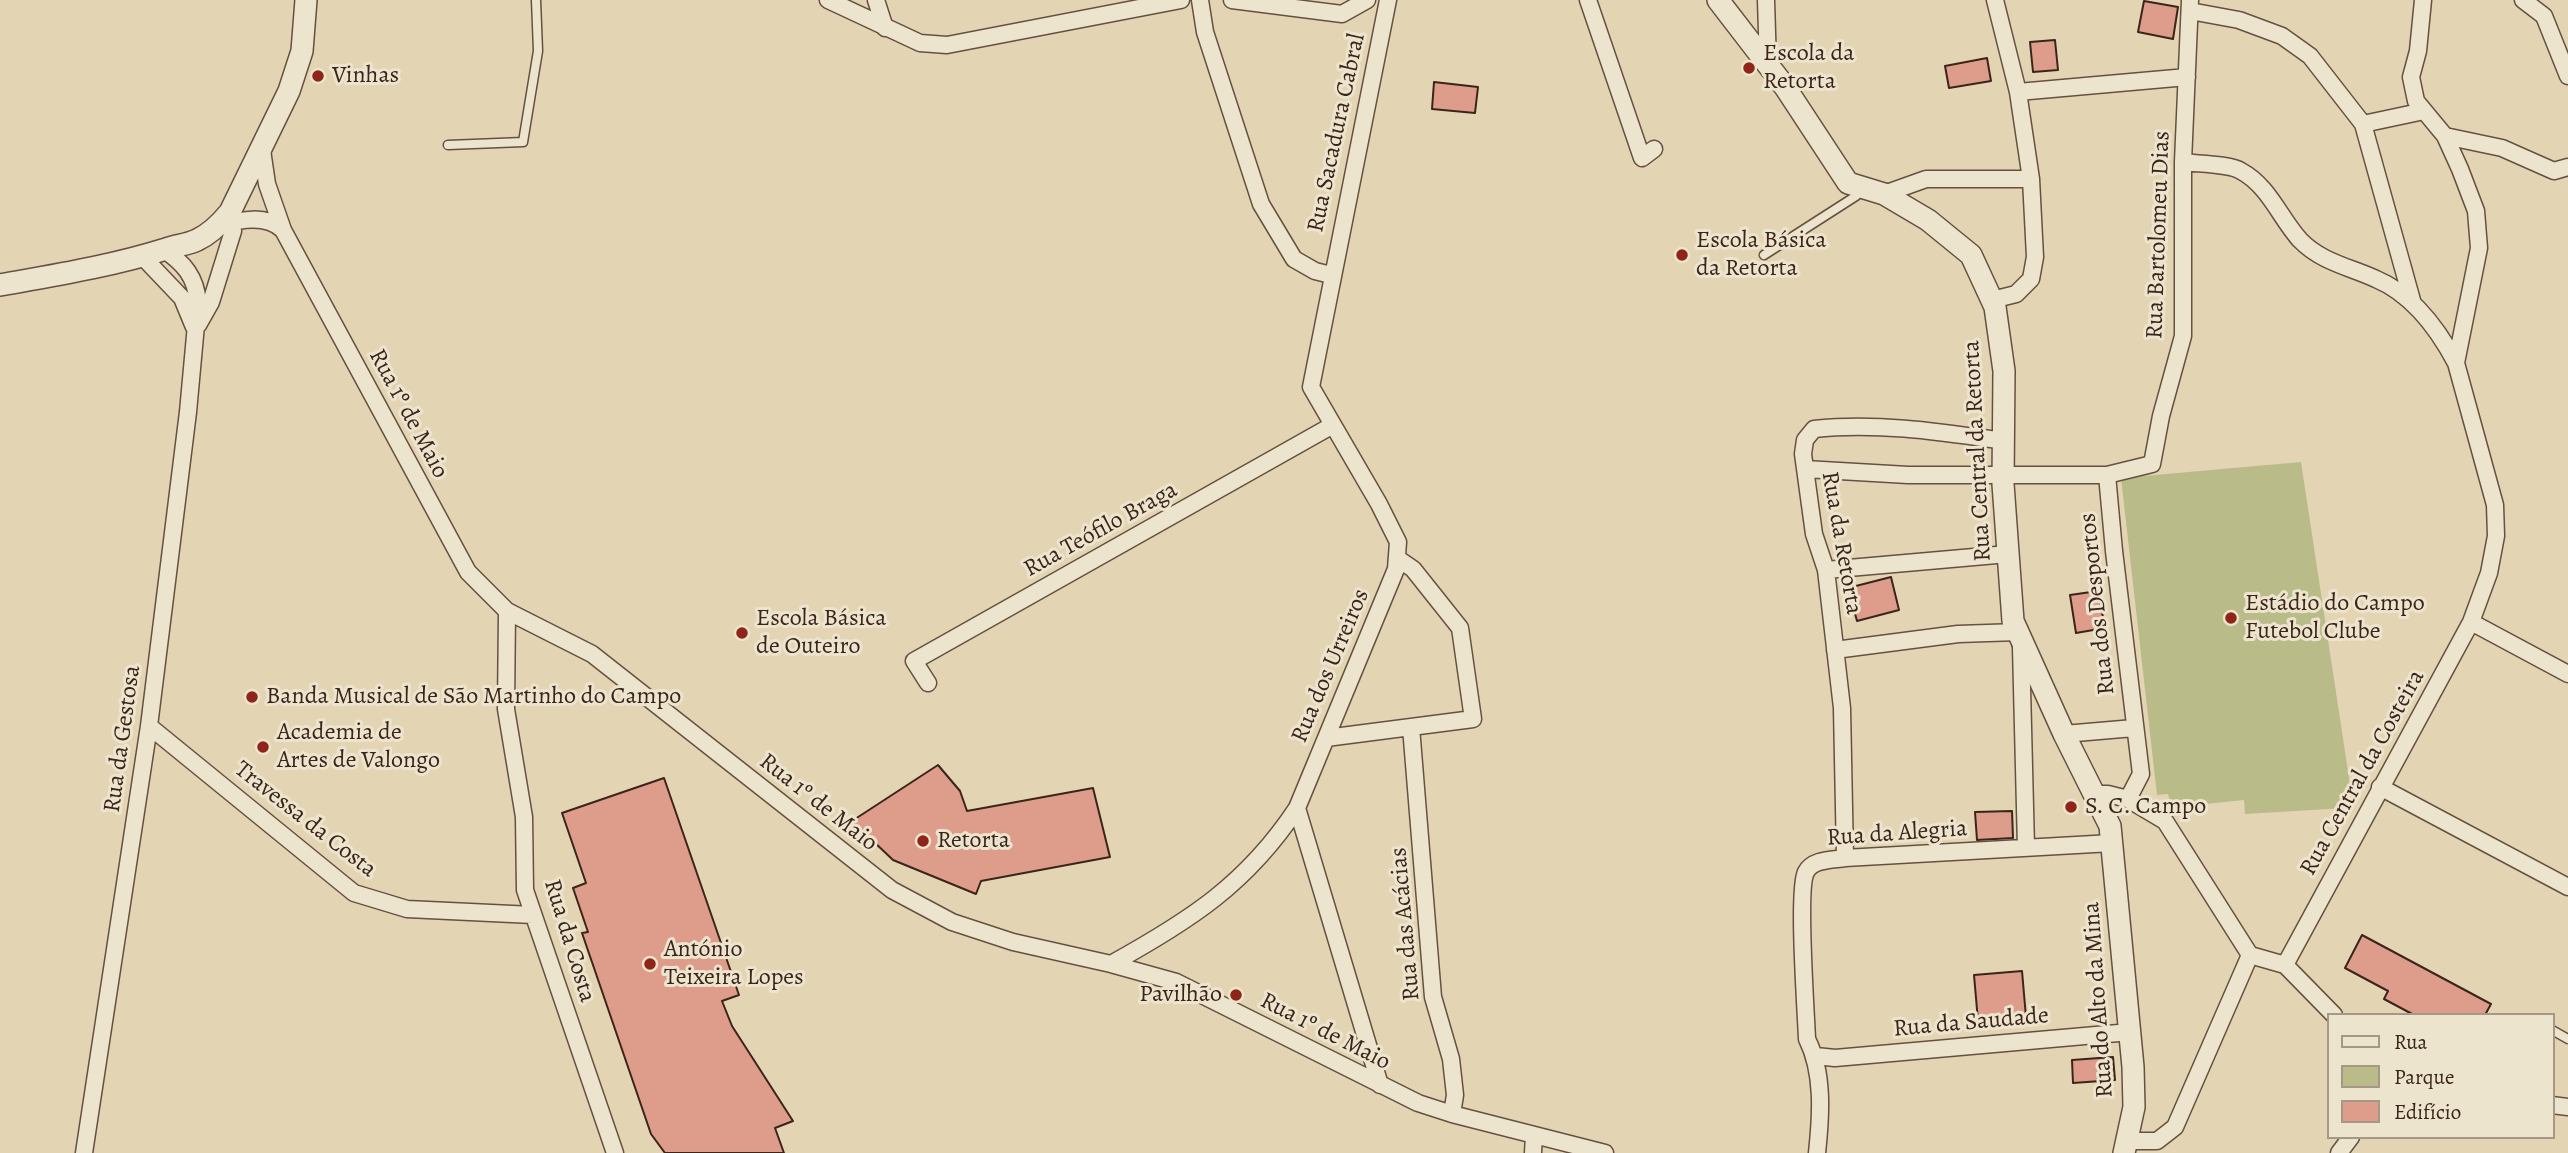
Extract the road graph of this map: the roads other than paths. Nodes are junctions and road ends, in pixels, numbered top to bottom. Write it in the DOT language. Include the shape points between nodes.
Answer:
graph roads {
  1 [pos="306,0"];
  2 [pos="536,0"];
  3 [pos="828,0"];
  4 [pos="876,0"];
  5 [pos="1181,0"];
  6 [pos="1200,0"];
  7 [pos="1232,0"];
  8 [pos="1367,0"];
  9 [pos="1388,0"];
  10 [pos="1588,0"];
  11 [pos="1718,0"];
  12 [pos="1766,0"];
  13 [pos="1995,0"];
  14 [pos="2423,0"];
  15 [pos="2523,0"];
  16 [pos="2190,5"];
  17 [pos="885,28"];
  18 [pos="1768,65"];
  19 [pos="2568,76"];
  20 [pos="2187,78"];
  21 [pos="2018,92"];
  22 [pos="2424,111"];
  23 [pos="2363,124"];
  24 [pos="2445,136"];
  25 [pos="448,145"];
  26 [pos="1654,149"];
  27 [pos="2183,162"];
  28 [pos="2568,167"];
  29 [pos="2031,179"];
  30 [pos="251,186"];
  31 [pos="1874,191"];
  32 [pos="232,222"];
  33 [pos="283,230"];
  34 [pos="168,248"];
  35 [pos="1764,254"];
  36 [pos="142,256"];
  37 [pos="1331,275"];
  38 [pos="0,285"];
  39 [pos="1992,300"];
  40 [pos="2413,304"];
  41 [pos="195,330"];
  42 [pos="2456,363"];
  43 [pos="1333,425"];
  44 [pos="2004,441"];
  45 [pos="1805,469"];
  46 [pos="2003,475"];
  47 [pos="2107,475"];
  48 [pos="2008,554"];
  49 [pos="1397,558"];
  50 [pos="1826,570"];
  51 [pos="507,611"];
  52 [pos="2471,622"];
  53 [pos="2020,635"];
  54 [pos="1835,650"];
  55 [pos="2568,674"];
  56 [pos="929,683"];
  57 [pos="149,726"];
  58 [pos="1411,727"];
  59 [pos="2134,728"];
  60 [pos="2064,734"];
  61 [pos="1326,737"];
  62 [pos="2380,787"];
  63 [pos="2094,794"];
  64 [pos="2128,799"];
  65 [pos="1297,808"];
  66 [pos="2112,843"];
  67 [pos="2026,848"];
  68 [pos="1845,858"];
  69 [pos="2568,887"];
  70 [pos="533,915"];
  71 [pos="2250,955"];
  72 [pos="1111,964"];
  73 [pos="2285,965"];
  74 [pos="2332,1013"];
  75 [pos="2130,1032"];
  76 [pos="1816,1056"];
  77 [pos="1380,1085"];
  78 [pos="1452,1114"];
  79 [pos="1534,1135"];
  80 [pos="2125,1147"];
  81 [pos="84,1153"];
  82 [pos="615,1153"];
  83 [pos="1533,1153"];
  84 [pos="1605,1153"];
  85 [pos="1816,1153"];
  1 -- 30 [label="street" via="302,51"];
  2 -- 25 [label="lane" via="538,51 523,142"];
  3 -- 17 [label="street"];
  4 -- 17 [label="street"];
  5 -- 17 [label="street" via="947,45 920,43"];
  6 -- 37 [label="street" via="1205,32 1261,204 1294,259"];
  7 -- 8 [label="street" via="1342,14"];
  9 -- 37 [label="street, Rua Sacadura Cabral"];
  10 -- 26 [label="street" via="1642,158"];
  11 -- 18 [label="street, Rua Central da Retorta"];
  12 -- 18 [label="street"];
  13 -- 21 [label="street"];
  14 -- 22 [label="street, Rua Central da Costeira" via="2411,77 2416,101"];
  15 -- 19 [label="street" via="2544,16"];
  16 -- 20 [label="street, Rua Bartolomeu Dias"];
  16 -- 23 [label="street" via="2282,36 2309,56"];
  18 -- 31 [label="street, Rua Central da Retorta" via="1848,183"];
  20 -- 21 [label="street"];
  20 -- 27 [label="street, Rua Bartolomeu Dias"];
  21 -- 29 [label="street"];
  22 -- 23 [label="street"];
  22 -- 24 [label="street, Rua Central da Costeira"];
  23 -- 40 [label="street"];
  24 -- 28 [label="street" via="2502,148 2554,171"];
  24 -- 42 [label="street, Rua Central da Costeira" via="2476,211 2479,248"];
  27 -- 40 [label="street" via="2240,170 2262,188 2301,241 2325,259 2379,280"];
  27 -- 47 [label="street, Rua Bartolomeu Dias" via="2183,336 2152,464"];
  29 -- 31 [label="street" via="1926,179"];
  29 -- 39 [label="street" via="2035,257 2031,279 2016,294"];
  30 -- 32 [label="street"];
  30 -- 33 [label="street"];
  30 -- 34 [label="street"];
  31 -- 35 [label="lane" via="1856,196"];
  31 -- 39 [label="street, Rua Central da Retorta" via="1928,220 1971,255"];
  32 -- 33 [label="street" via="270,221"];
  32 -- 34 [label="street" via="186,245"];
  32 -- 41 [label="street, Rua da Gestosa" via="211,302"];
  33 -- 51 [label="street, Rua 1º de Maio" via="468,572"];
  34 -- 36 [label="street"];
  34 -- 41 [label="street, Rua da Gestosa" via="197,289"];
  36 -- 38 [label="street"];
  36 -- 41 [label="street, Rua da Gestosa" via="182,298"];
  37 -- 43 [label="street" via="1311,387"];
  39 -- 44 [label="street, Rua Central da Retorta" via="2004,371"];
  40 -- 42 [label="street" via="2443,338"];
  41 -- 57 [label="street, Rua da Gestosa"];
  42 -- 52 [label="street, Rua Central da Costeira" via="2495,505 2496,536 2489,573"];
  43 -- 49 [label="street" via="1398,542"];
  43 -- 56 [label="street, Rua Teófilo Braga" via="914,661"];
  44 -- 45 [label="street, Rua da Retorta" via="1898,428 1814,429 1805,440"];
  44 -- 46 [label="street, Rua Central da Retorta"];
  45 -- 46 [label="street"];
  45 -- 50 [label="street, Rua da Retorta" via="1814,534"];
  46 -- 47 [label="street"];
  46 -- 48 [label="street, Rua Central da Retorta"];
  47 -- 59 [label="street, Rua dos Desportos"];
  48 -- 50 [label="street"];
  48 -- 53 [label="street, Rua Central da Retorta" via="2014,621"];
  49 -- 58 [label="street" via="1413,569 1460,628 1473,719"];
  49 -- 61 [label="street, Rua dos Urreiros"];
  50 -- 54 [label="street, Rua da Retorta"];
  51 -- 70 [label="street, Rua da Costa" via="506,709 524,817 525,890"];
  51 -- 72 [label="street, Rua 1º de Maio" via="592,654 892,890 952,922 1013,942"];
  52 -- 55 [label="street"];
  52 -- 62 [label="street, Rua Central da Costeira"];
  53 -- 54 [label="street" via="1958,634"];
  53 -- 60 [label="street, Rua Central da Retorta"];
  53 -- 67 [label="street, Rua Central da Retorta"];
  54 -- 68 [label="street, Rua da Retorta" via="1842,708"];
  57 -- 70 [label="street, Travessa da Costa" via="354,893 407,909"];
  57 -- 81 [label="street, Rua da Gestosa"];
  58 -- 61 [label="street"];
  58 -- 78 [label="street, Rua das Acácias" via="1433,997 1451,1059"];
  59 -- 60 [label="street, Rua dos Desportos"];
  59 -- 64 [label="street, Rua dos Desportos" via="2141,774"];
  60 -- 63 [label="street, Rua Central da Retorta"];
  61 -- 65 [label="street, Rua dos Urreiros"];
  62 -- 69 [label="street"];
  62 -- 73 [label="street, Rua Central da Costeira"];
  63 -- 64 [label="street"];
  63 -- 66 [label="street, Rua Central da Retorta" via="2110,827"];
  64 -- 71 [label="street" via="2165,821"];
  65 -- 72 [label="street, Rua dos Urreiros" via="1241,878 1171,931"];
  65 -- 77 [label="street"];
  66 -- 67 [label="street, Rua da Alegria"];
  66 -- 75 [label="street, Rua do Alto da Mina"];
  67 -- 68 [label="street, Rua da Alegria"];
  68 -- 76 [label="street, Rua da Alegria" via="1814,863 1805,873 1807,1039"];
  70 -- 82 [label="street, Rua da Costa"];
  71 -- 73 [label="street"];
  71 -- 80 [label="street" via="2175,1126 2157,1141"];
  72 -- 77 [label="street, Rua 1º de Maio" via="1176,982"];
  73 -- 74 [label="street"];
  75 -- 76 [label="street, Rua da Saudade"];
  75 -- 80 [label="street, Rua do Alto da Mina" via="2134,1107"];
  76 -- 85 [label="street, Rua da Alegria" via="1820,1100"];
  77 -- 78 [label="street, Rua 1º de Maio"];
  78 -- 79 [label="street, Rua 1º de Maio"];
  79 -- 83 [label="street"];
  79 -- 84 [label="street, Rua 1º de Maio"];
}
